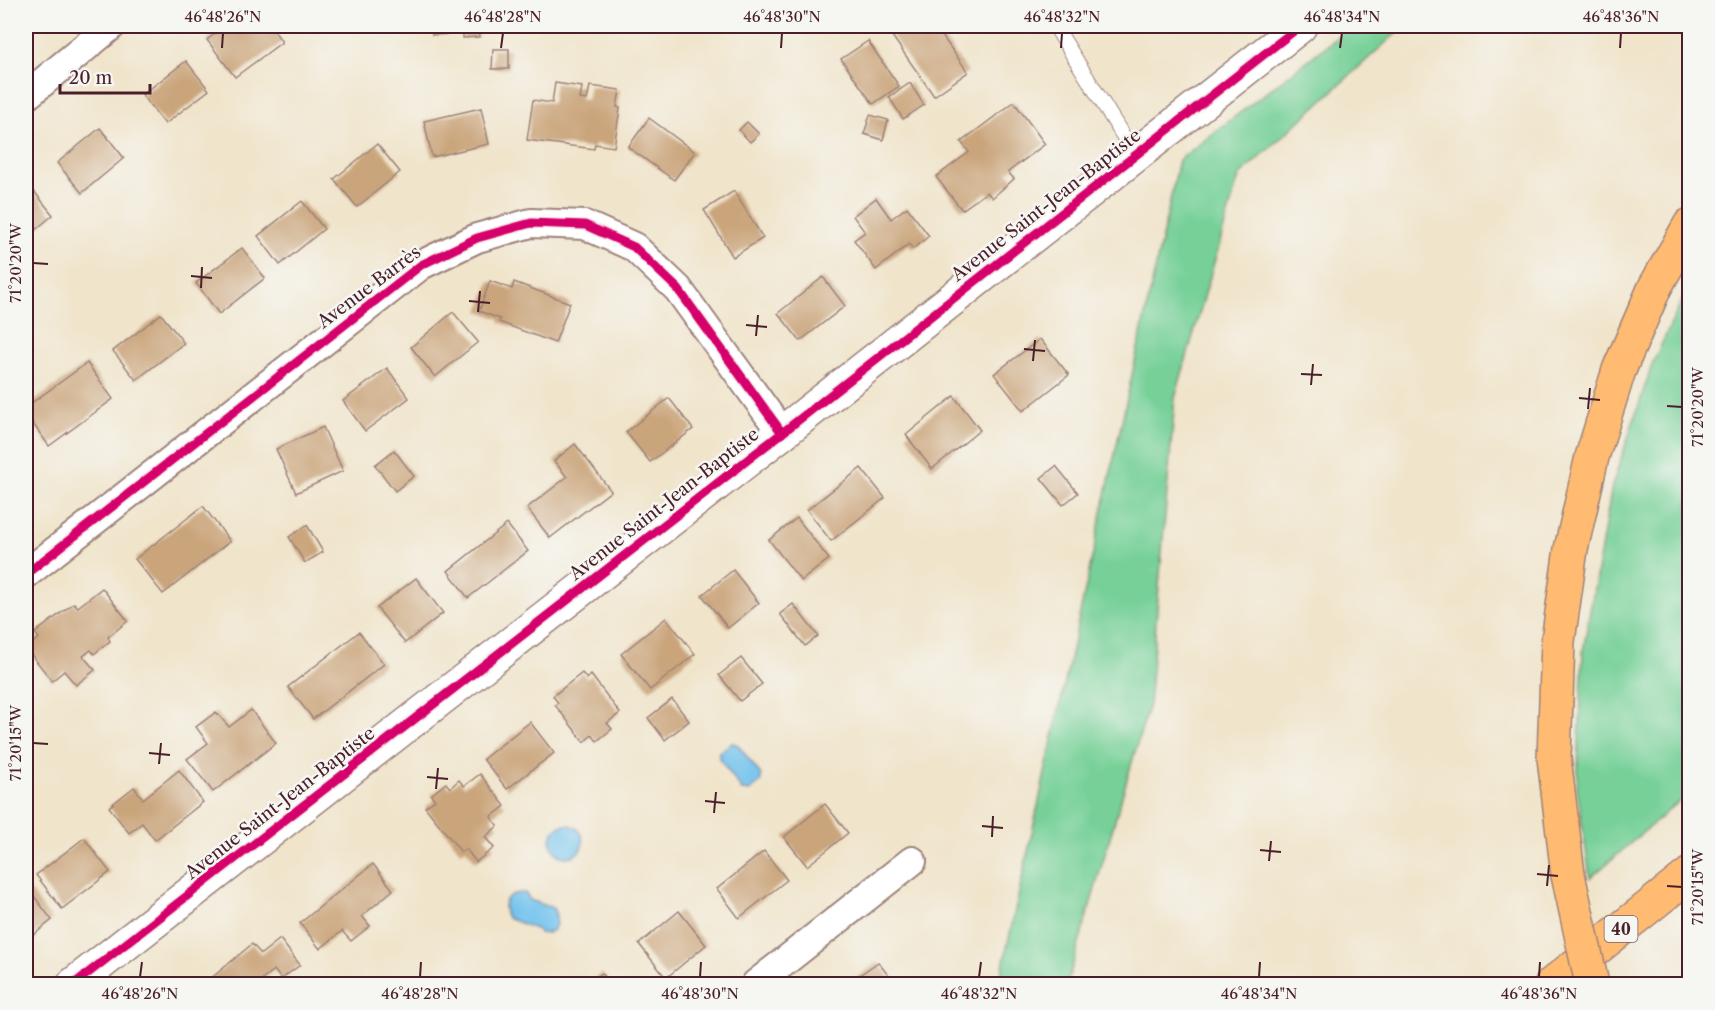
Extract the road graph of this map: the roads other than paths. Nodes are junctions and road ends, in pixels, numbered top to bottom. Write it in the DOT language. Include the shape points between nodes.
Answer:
graph roads {
  1 [pos="111,26"];
  2 [pos="1055,26"];
  3 [pos="1300,26"];
  4 [pos="26,96"];
  5 [pos="1136,155"];
  6 [pos="1689,225"];
  7 [pos="782,433"];
  8 [pos="26,574"];
  9 [pos="912,861"];
  10 [pos="1689,874"];
  11 [pos="74,984"];
  12 [pos="756,984"];
  13 [pos="1552,984"];
  14 [pos="1592,984"];
  1 -- 4 [label="street"];
  2 -- 5 [label="lane"];
  3 -- 5 [label="street, Avenue Saint-Jean-Baptiste"];
  5 -- 7 [label="street, Avenue Saint-Jean-Baptiste"];
  6 -- 14 [label="highway, bridge" via="1655,287 1619,370 1592,457 1571,549 1558,641 1554,758 1568,875"];
  7 -- 8 [label="street, Avenue Barrès" via="678,289 634,248 585,225 531,223 477,238 420,265"];
  7 -- 11 [label="street, Avenue Saint-Jean-Baptiste"];
  9 -- 12 [label="street"];
  10 -- 13 [label="highway, 40"];
}
